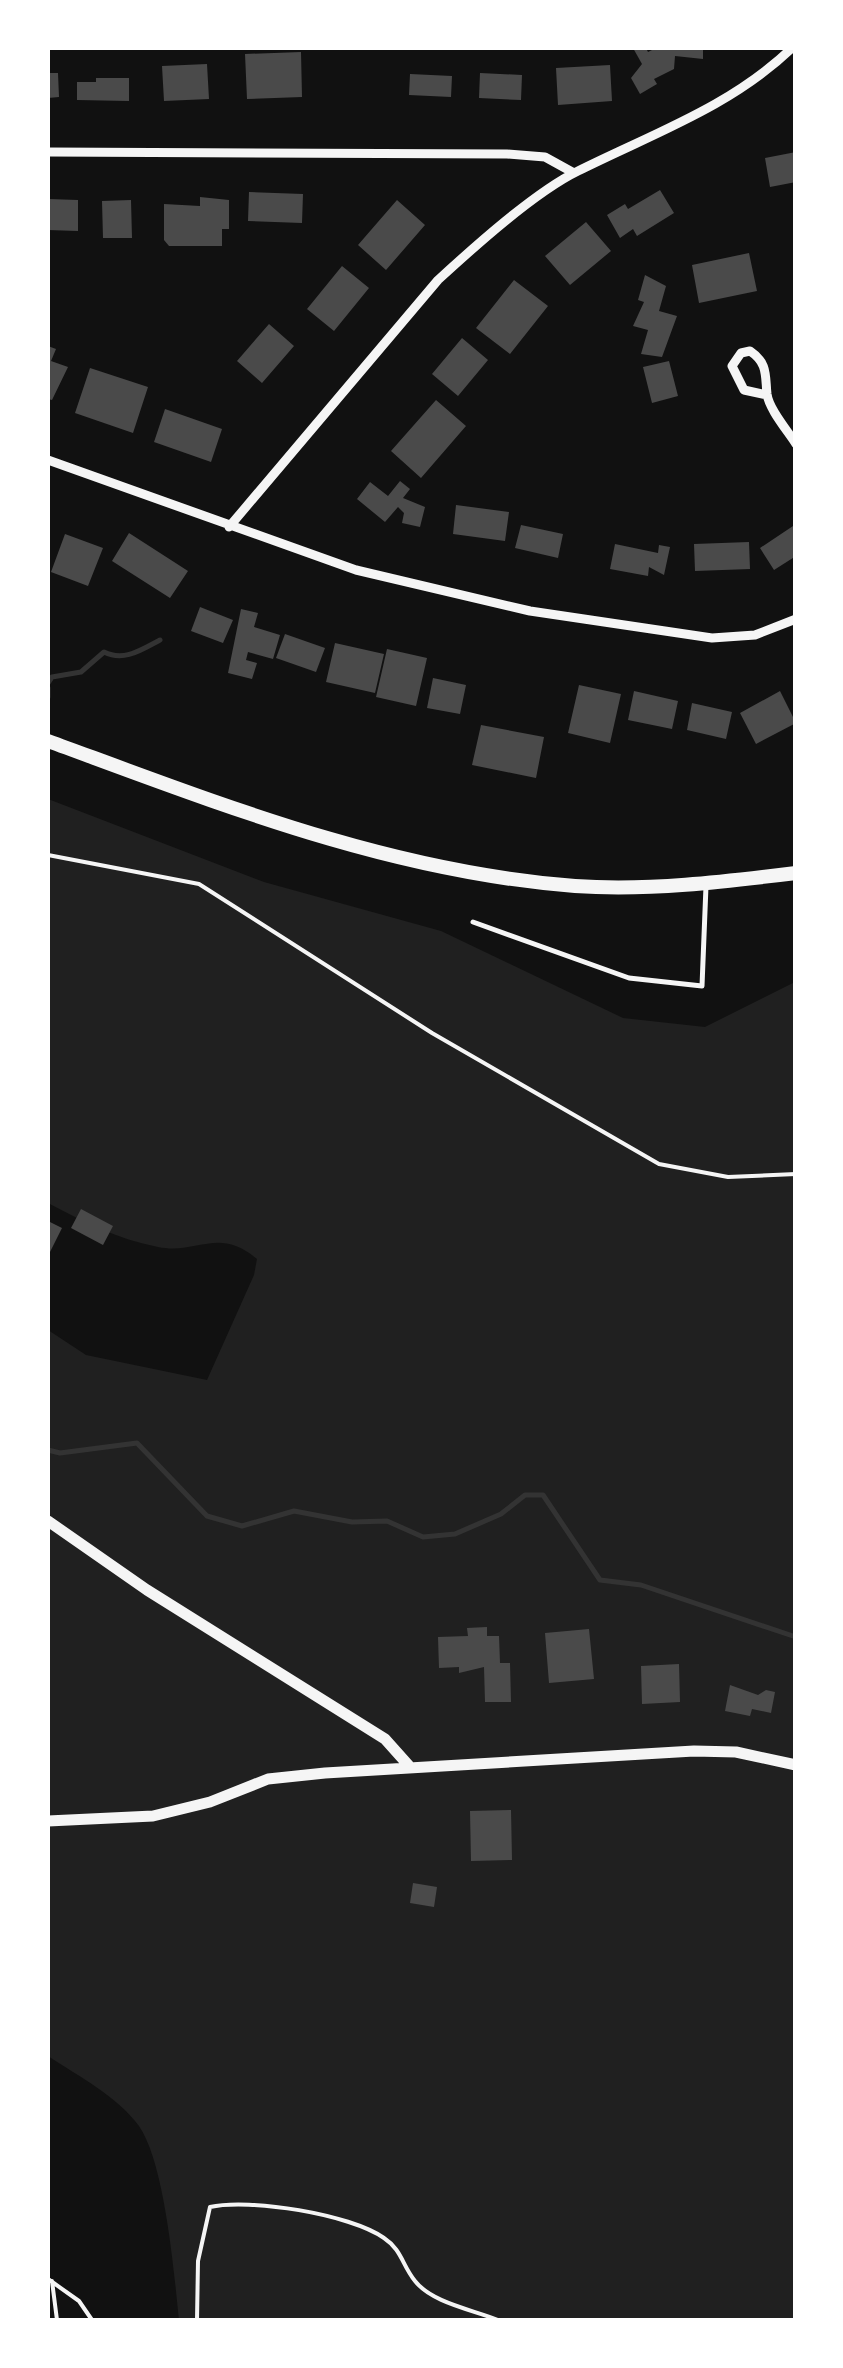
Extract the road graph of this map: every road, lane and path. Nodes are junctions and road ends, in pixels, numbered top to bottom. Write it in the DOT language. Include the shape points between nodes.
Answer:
graph roads {
  1 [pos="794,48"];
  2 [pos="48,152"];
  3 [pos="574,173"];
  4 [pos="767,395"];
  5 [pos="796,444"];
  6 [pos="48,460"];
  7 [pos="230,527"];
  8 [pos="796,619"];
  9 [pos="48,741"];
  10 [pos="48,855"];
  11 [pos="796,873"];
  12 [pos="706,883"];
  13 [pos="474,922"];
  14 [pos="796,1174"];
  15 [pos="48,1521"];
  16 [pos="796,1765"];
  17 [pos="410,1768"];
  18 [pos="48,1821"];
  19 [pos="50,2280"];
  20 [pos="57,2320"];
  21 [pos="92,2320"];
  22 [pos="197,2320"];
  23 [pos="498,2320"];
  1 -- 3 [label="street" via="742,90"];
  2 -- 3 [label="street" via="506,154 545,158"];
  3 -- 7 [label="street" via="438,280"];
  4 -- 4 [label="street" via="768,373 758,356 741,353 732,366 744,390"];
  4 -- 5 [label="street"];
  6 -- 7 [label="street"];
  7 -- 8 [label="street" via="356,570 664,634 756,635"];
  9 -- 12 [label="main road" via="372,853 576,886"];
  10 -- 14 [label="path" via="199,884 482,1064 659,1164 728,1177"];
  11 -- 12 [label="main road"];
  12 -- 13 [label="lane" via="702,986 628,978"];
  15 -- 17 [label="street" via="386,1739"];
  16 -- 17 [label="street" via="694,1751"];
  17 -- 18 [label="street" via="268,1779 153,1816"];
  19 -- 20 [label="path"];
  19 -- 21 [label="path" via="80,2301"];
  22 -- 23 [label="path" via="203,2229 210,2206 230,2202 318,2214 379,2234 400,2250 415,2282"];
}
